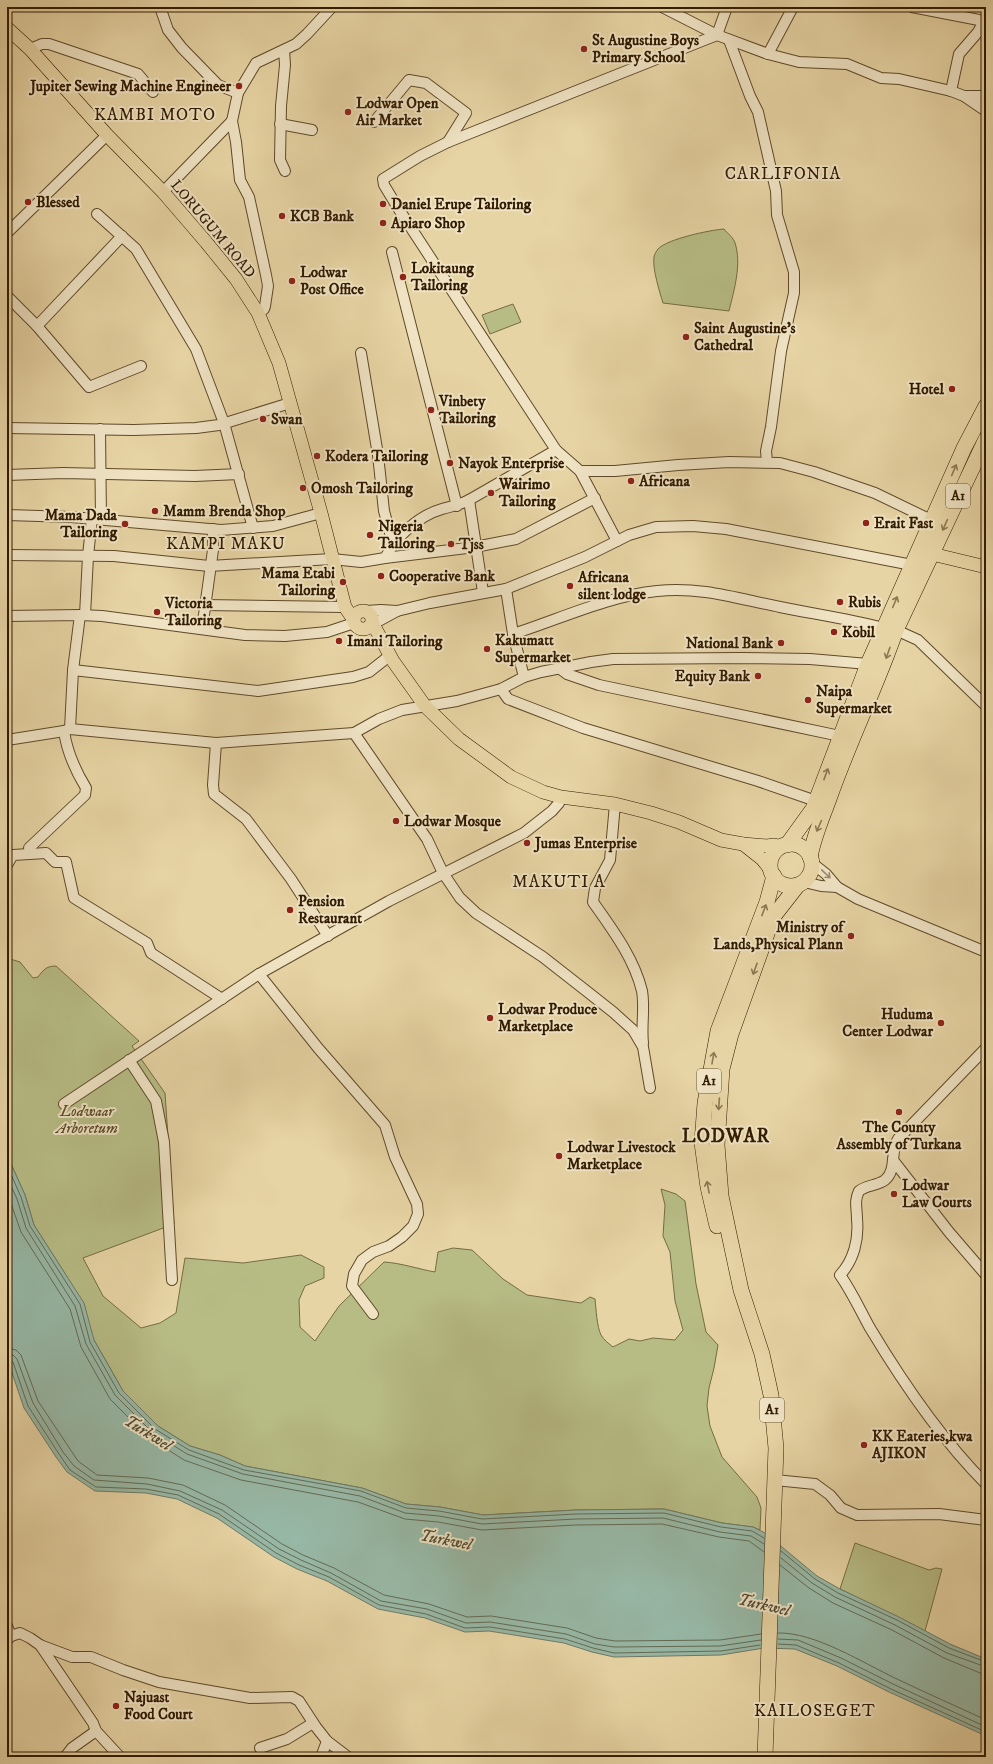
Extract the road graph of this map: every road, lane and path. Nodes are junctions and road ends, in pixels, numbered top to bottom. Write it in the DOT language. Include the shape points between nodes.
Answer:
graph roads {
  1 [pos="160,7"];
  2 [pos="332,7"];
  3 [pos="662,7"];
  4 [pos="727,7"];
  5 [pos="792,7"];
  6 [pos="912,7"];
  7 [pos="985,19"];
  8 [pos="7,28"];
  9 [pos="718,35"];
  10 [pos="729,40"];
  11 [pos="30,49"];
  12 [pos="284,50"];
  13 [pos="768,54"];
  14 [pos="951,91"];
  15 [pos="153,92"];
  16 [pos="238,92"];
  17 [pos="964,96"];
  18 [pos="986,96"];
  19 [pos="986,111"];
  20 [pos="232,121"];
  21 [pos="374,122"];
  22 [pos="280,124"];
  23 [pos="312,130"];
  24 [pos="107,135"];
  25 [pos="448,142"];
  26 [pos="285,171"];
  27 [pos="163,192"];
  28 [pos="97,214"];
  29 [pos="7,233"];
  30 [pos="122,236"];
  31 [pos="392,252"];
  32 [pos="7,296"];
  33 [pos="258,313"];
  34 [pos="37,326"];
  35 [pos="360,353"];
  36 [pos="141,366"];
  37 [pos="290,403"];
  38 [pos="986,406"];
  39 [pos="224,422"];
  40 [pos="7,428"];
  41 [pos="100,429"];
  42 [pos="986,439"];
  43 [pos="556,450"];
  44 [pos="767,462"];
  45 [pos="580,471"];
  46 [pos="101,474"];
  47 [pos="239,474"];
  48 [pos="7,475"];
  49 [pos="595,498"];
  50 [pos="469,500"];
  51 [pos="457,506"];
  52 [pos="321,513"];
  53 [pos="7,515"];
  54 [pos="96,519"];
  55 [pos="931,520"];
  56 [pos="253,528"];
  57 [pos="213,530"];
  58 [pos="617,541"];
  59 [pos="393,544"];
  60 [pos="475,548"];
  61 [pos="932,554"];
  62 [pos="7,555"];
  63 [pos="88,556"];
  64 [pos="385,558"];
  65 [pos="332,559"];
  66 [pos="912,565"];
  67 [pos="209,566"];
  68 [pos="986,567"];
  69 [pos="341,589"];
  70 [pos="506,589"];
  71 [pos="483,592"];
  72 [pos="204,605"];
  73 [pos="345,607"];
  74 [pos="364,611"];
  75 [pos="397,611"];
  76 [pos="82,615"];
  77 [pos="7,616"];
  78 [pos="355,624"];
  79 [pos="373,624"];
  80 [pos="202,629"];
  81 [pos="890,629"];
  82 [pos="513,634"];
  83 [pos="390,659"];
  84 [pos="868,664"];
  85 [pos="559,668"];
  86 [pos="73,670"];
  87 [pos="524,677"];
  88 [pos="501,689"];
  89 [pos="425,706"];
  90 [pos="986,706"];
  91 [pos="67,730"];
  92 [pos="354,733"];
  93 [pos="840,736"];
  94 [pos="7,740"];
  95 [pos="216,743"];
  96 [pos="561,796"];
  97 [pos="816,801"];
  98 [pos="615,804"];
  99 [pos="743,844"];
  100 [pos="784,846"];
  101 [pos="29,848"];
  102 [pos="811,860"];
  103 [pos="7,865"];
  104 [pos="442,873"];
  105 [pos="772,873"];
  106 [pos="801,884"];
  107 [pos="837,887"];
  108 [pos="328,936"];
  109 [pos="986,952"];
  110 [pos="259,974"];
  111 [pos="222,999"];
  112 [pos="643,1047"];
  113 [pos="986,1048"];
  114 [pos="129,1060"];
  115 [pos="650,1088"];
  116 [pos="64,1104"];
  117 [pos="893,1160"];
  118 [pos="986,1275"];
  119 [pos="172,1280"];
  120 [pos="741,1290"];
  121 [pos="373,1314"];
  122 [pos="775,1480"];
  123 [pos="986,1484"];
  124 [pos="986,1520"];
  125 [pos="7,1626"];
  126 [pos="9,1638"];
  127 [pos="40,1645"];
  128 [pos="313,1723"];
  129 [pos="96,1731"];
  130 [pos="327,1741"];
  131 [pos="260,1748"];
  132 [pos="66,1757"];
  133 [pos="120,1757"];
  134 [pos="321,1757"];
  135 [pos="348,1757"];
  136 [pos="766,1757"];
  1 -- 16 [label="street" via="168,30 182,48 218,85"];
  2 -- 12 [label="street" via="296,44"];
  3 -- 9 [label="street"];
  4 -- 9 [label="street"];
  5 -- 13 [label="street"];
  6 -- 7 [label="street"];
  7 -- 14 [label="street" via="970,43 959,54"];
  8 -- 11 [label="main road, LORUGUM ROAD"];
  9 -- 10 [label="street"];
  9 -- 25 [label="street"];
  10 -- 13 [label="street"];
  10 -- 44 [label="street" via="758,112 776,191 777,215 794,272 794,294 781,351 766,451"];
  11 -- 15 [label="street" via="49,44 138,74"];
  11 -- 24 [label="main road, LORUGUM ROAD"];
  12 -- 16 [label="street" via="256,63"];
  12 -- 22 [label="street"];
  13 -- 14 [label="street" via="798,62 846,64 881,78 899,79"];
  14 -- 17 [label="street"];
  16 -- 20 [label="street"];
  17 -- 18 [label="street"];
  17 -- 19 [label="street"];
  20 -- 27 [label="street"];
  20 -- 33 [label="street" via="240,180 249,197 268,286 264,310"];
  21 -- 25 [label="street" via="409,80 426,83 466,113"];
  22 -- 23 [label="street"];
  22 -- 26 [label="street" via="280,160"];
  24 -- 27 [label="main road, LORUGUM ROAD"];
  24 -- 29 [label="street"];
  25 -- 43 [label="street" via="387,176 383,182"];
  27 -- 33 [label="main road, LORUGUM ROAD" via="221,259"];
  28 -- 30 [label="street"];
  30 -- 34 [label="street"];
  30 -- 39 [label="street" via="136,249 196,349"];
  31 -- 51 [label="street"];
  32 -- 34 [label="street"];
  33 -- 37 [label="main road, LORUGUM ROAD" via="275,353"];
  34 -- 36 [label="street" via="89,387"];
  35 -- 59 [label="street" via="378,455 384,511"];
  37 -- 39 [label="street"];
  37 -- 52 [label="main road, LORUGUM ROAD"];
  55 -- 38 [label="highway, A1, one-way"];
  39 -- 41 [label="street" via="196,428"];
  39 -- 47 [label="street"];
  40 -- 41 [label="street"];
  41 -- 46 [label="street"];
  42 -- 61 [label="highway, A1, one-way"];
  43 -- 45 [label="street"];
  43 -- 50 [label="street"];
  44 -- 45 [label="street" via="678,465 628,471"];
  44 -- 55 [label="street" via="794,466 847,483 892,500"];
  45 -- 49 [label="street"];
  46 -- 47 [label="street"];
  46 -- 48 [label="street"];
  46 -- 54 [label="street"];
  47 -- 56 [label="street"];
  49 -- 58 [label="street"];
  49 -- 60 [label="street" via="516,538"];
  50 -- 51 [label="street"];
  50 -- 60 [label="street"];
  51 -- 59 [label="street" via="443,509 417,522"];
  52 -- 56 [label="street" via="273,526"];
  52 -- 65 [label="main road, LORUGUM ROAD"];
  53 -- 54 [label="street"];
  54 -- 57 [label="street"];
  54 -- 63 [label="street"];
  55 -- 66 [label="highway, A1"];
  56 -- 57 [label="street"];
  57 -- 67 [label="street" via="213,550"];
  58 -- 66 [label="street" via="647,529 692,526 726,529"];
  58 -- 70 [label="street"];
  59 -- 64 [label="street"];
  60 -- 64 [label="street"];
  60 -- 71 [label="street"];
  61 -- 68 [label="main road"];
  61 -- 81 [label="highway, A1"];
  62 -- 63 [label="street"];
  63 -- 67 [label="street" via="114,556"];
  63 -- 76 [label="street"];
  64 -- 65 [label="street" via="361,562"];
  65 -- 67 [label="street"];
  65 -- 69 [label="main road, LORUGUM ROAD"];
  81 -- 66 [label="highway, A1, one-way"];
  67 -- 72 [label="street"];
  69 -- 73 [label="main road"];
  69 -- 74 [label="main road" via="352,605"];
  70 -- 71 [label="street"];
  70 -- 82 [label="street"];
  71 -- 75 [label="street"];
  72 -- 73 [label="street"];
  72 -- 80 [label="street"];
  73 -- 78 [label="main road"];
  74 -- 75 [label="street"];
  74 -- 78 [label="main road" via="355,614"];
  74 -- 79 [label="main road" via="372,616"];
  75 -- 79 [label="street"];
  76 -- 77 [label="street"];
  76 -- 80 [label="street"];
  76 -- 86 [label="street"];
  78 -- 79 [label="main road" via="366,629"];
  78 -- 80 [label="street" via="328,632 285,636 245,635"];
  78 -- 83 [label="main road"];
  79 -- 83 [label="main road"];
  81 -- 82 [label="street" via="699,590 677,590 624,597"];
  81 -- 84 [label="highway, A1"];
  81 -- 90 [label="street" via="918,640"];
  81 -- 102 [label="highway, A1, one-way" via="885,660 814,837"];
  82 -- 87 [label="street"];
  83 -- 86 [label="street" via="370,672 353,677 258,691"];
  83 -- 89 [label="main road"];
  84 -- 85 [label="street" via="810,659 652,658 613,659"];
  84 -- 93 [label="highway, A1"];
  85 -- 87 [label="street"];
  85 -- 93 [label="street" via="567,674 599,685"];
  86 -- 91 [label="street"];
  87 -- 88 [label="street"];
  88 -- 89 [label="street" via="457,701"];
  88 -- 97 [label="street" via="508,699 583,728"];
  89 -- 92 [label="street" via="402,710"];
  89 -- 96 [label="main road" via="459,739 503,772 529,787"];
  91 -- 94 [label="street"];
  91 -- 95 [label="street"];
  91 -- 101 [label="street" via="67,749 86,788 85,795"];
  92 -- 95 [label="street"];
  92 -- 104 [label="street" via="427,839"];
  97 -- 93 [label="highway, A1, one-way"];
  95 -- 108 [label="street" via="214,794 246,819 291,879"];
  96 -- 98 [label="main road"];
  96 -- 104 [label="street" via="555,808 534,826"];
  97 -- 100 [label="highway, A1" via="813,809"];
  98 -- 99 [label="main road" via="679,822 722,840"];
  98 -- 112 [label="street" via="610,860 595,888 593,902 622,945 642,991"];
  99 -- 100 [label="main road"];
  99 -- 105 [label="main road" via="762,859"];
  100 -- 102 [label="highway" via="801,846"];
  100 -- 105 [label="highway, A1" via="772,857"];
  102 -- 106 [label="highway, A1" via="812,870"];
  102 -- 107 [label="street, one-way"];
  103 -- 111 [label="street" via="13,855 20,854 46,853 55,862 66,862 74,898 147,943 151,953"];
  104 -- 108 [label="street"];
  104 -- 112 [label="street" via="460,898 476,913 543,957 614,1012 633,1030"];
  105 -- 106 [label="highway" via="784,885"];
  120 -- 105 [label="highway, A1, one-way" via="723,1248 708,1187 702,1143 705,1103 718,1031 767,902"];
  106 -- 107 [label="street"];
  106 -- 120 [label="highway, A1, one-way" via="773,918 731,1034 722,1068 717,1145 721,1196"];
  107 -- 109 [label="street" via="858,899"];
  108 -- 110 [label="street"];
  110 -- 111 [label="street"];
  110 -- 121 [label="street" via="318,1048 385,1125 395,1157 418,1204 418,1214 413,1226 389,1246 367,1256 354,1274 352,1286"];
  111 -- 114 [label="street"];
  112 -- 115 [label="street"];
  113 -- 117 [label="street" via="898,1139"];
  114 -- 116 [label="street"];
  114 -- 119 [label="street" via="156,1101 164,1142"];
  117 -- 118 [label="street"];
  117 -- 123 [label="street" via="890,1173 885,1180 861,1189 857,1195 855,1201 858,1225 854,1252 840,1275 852,1291 870,1327 933,1423"];
  120 -- 122 [label="highway, A1" via="762,1354 771,1395 776,1448"];
  122 -- 124 [label="street" via="815,1484 830,1495 841,1508 857,1515 939,1514"];
  122 -- 136 [label="highway, A1"];
  125 -- 126 [label="street"];
  126 -- 127 [label="street" via="20,1634"];
  127 -- 128 [label="street" via="72,1657 91,1657 159,1682 250,1698 292,1698 299,1701"];
  127 -- 129 [label="street"];
  128 -- 130 [label="street"];
  128 -- 131 [label="street" via="287,1739"];
  129 -- 132 [label="street" via="72,1748"];
  129 -- 133 [label="street"];
  130 -- 134 [label="street"];
  130 -- 135 [label="street"];
}
